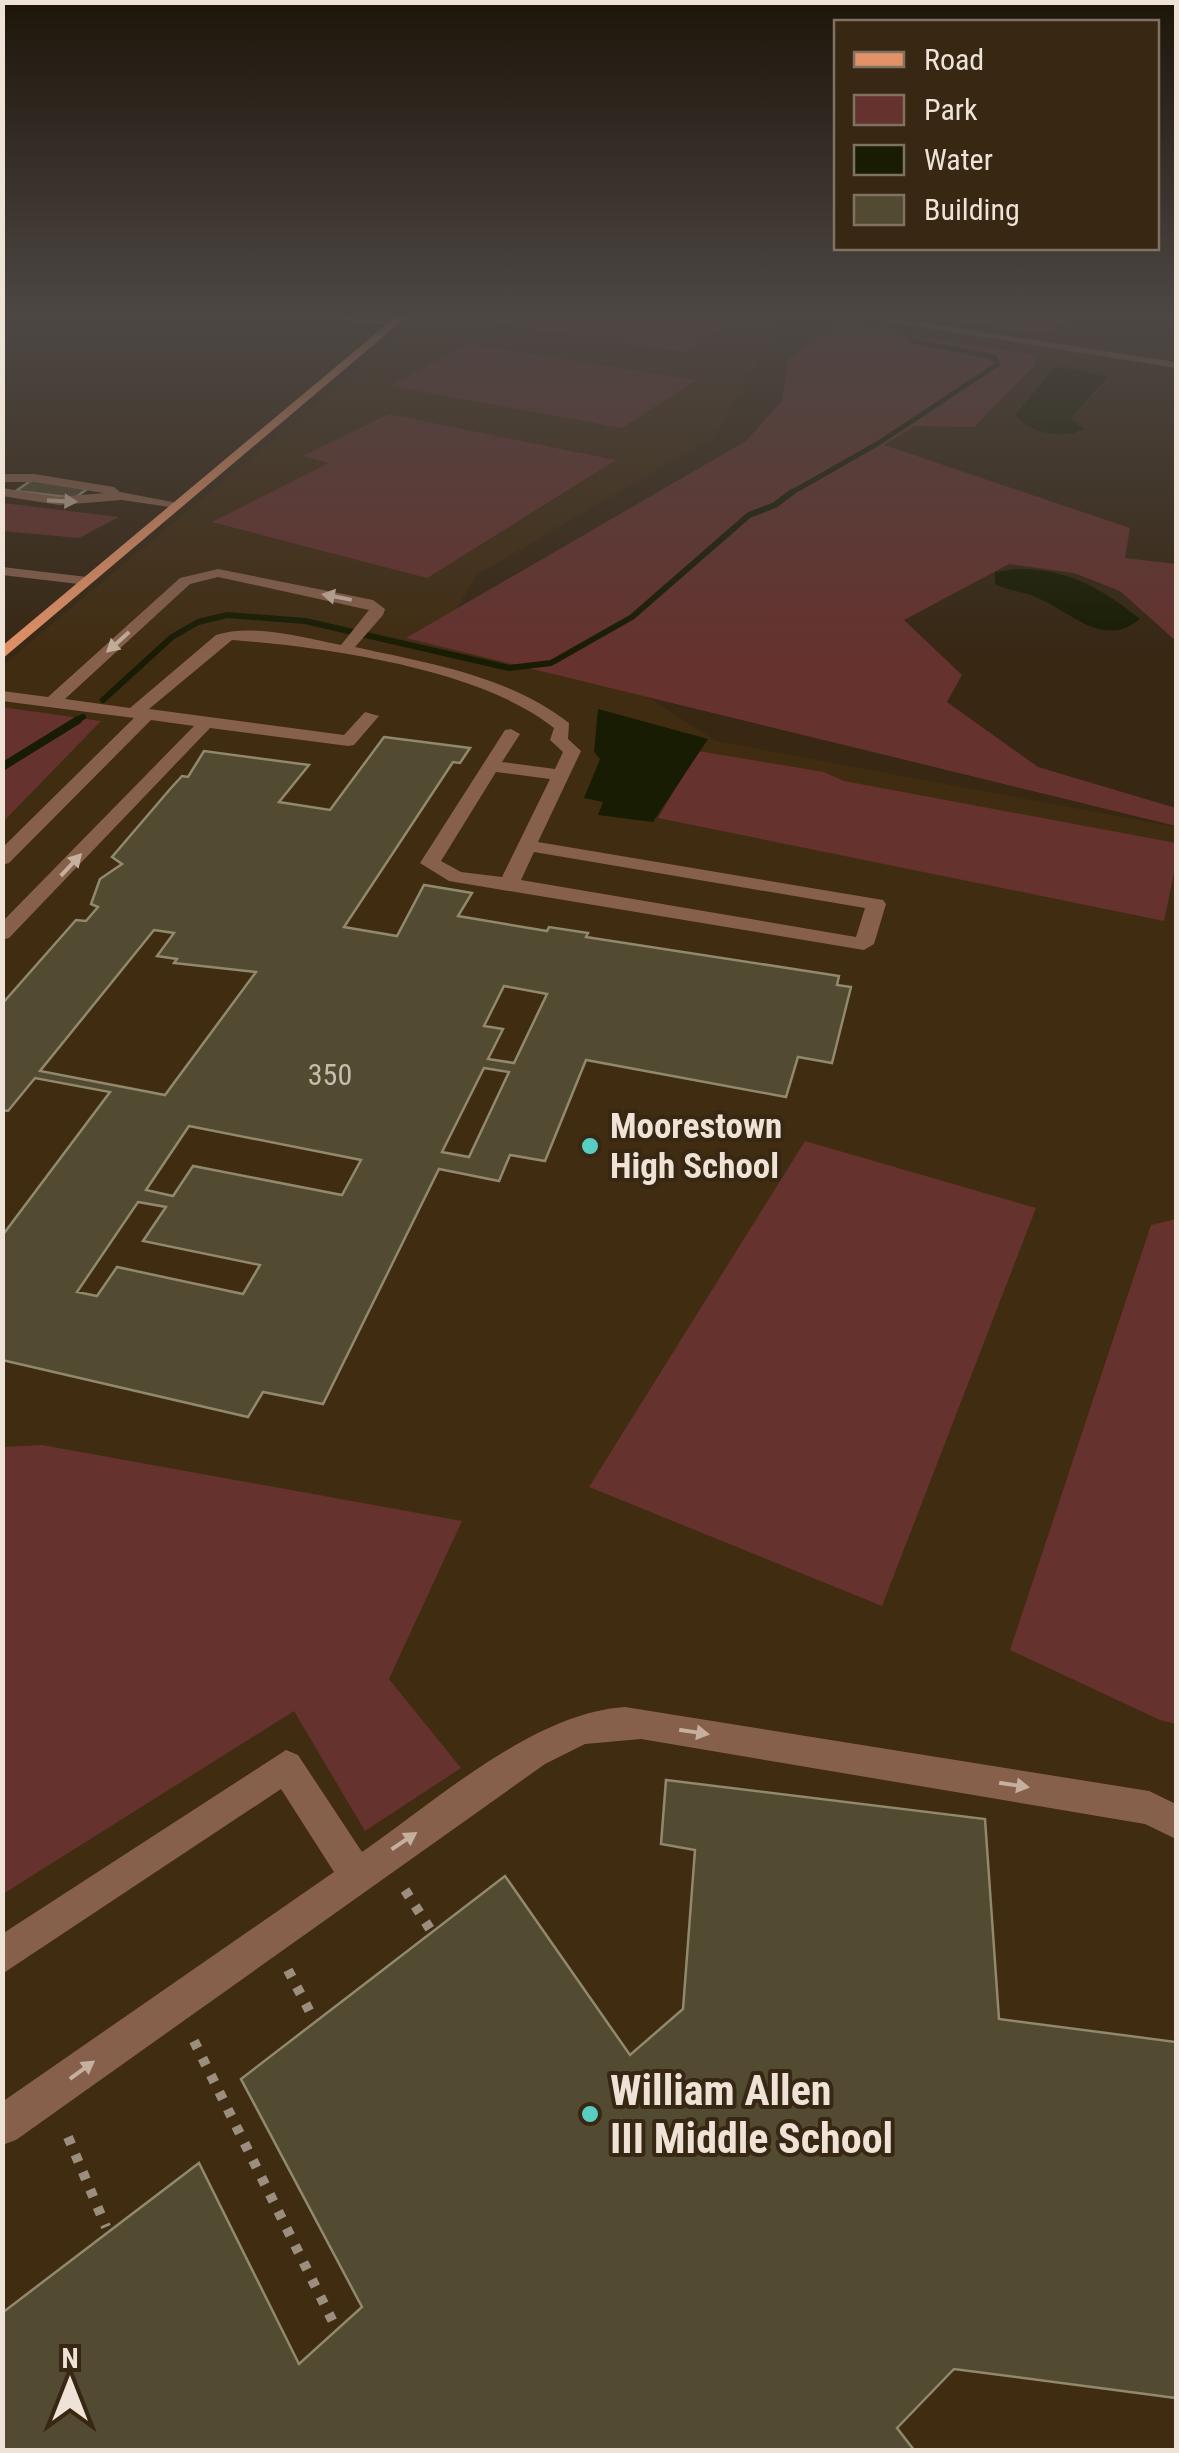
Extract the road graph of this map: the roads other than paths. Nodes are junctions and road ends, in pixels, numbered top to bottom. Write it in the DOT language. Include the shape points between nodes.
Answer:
graph roads {
  1 [pos="267,428"];
  2 [pos="2,478"];
  3 [pos="2,492"];
  4 [pos="122,496"];
  5 [pos="176,504"];
  6 [pos="2,571"];
  7 [pos="87,581"];
  8 [pos="344,651"];
  9 [pos="2,654"];
  10 [pos="2,696"];
  11 [pos="51,702"];
  12 [pos="142,713"];
  13 [pos="371,716"];
  14 [pos="207,722"];
  15 [pos="511,734"];
  16 [pos="489,766"];
  17 [pos="561,775"];
  18 [pos="530,846"];
  19 [pos="2,860"];
  20 [pos="509,884"];
  21 [pos="2,934"];
  22 [pos="1176,1822"];
  23 [pos="356,1874"];
  24 [pos="2,1956"];
  25 [pos="2,2126"];
  1 -- 5 [label="main road"];
  2 -- 4 [label="street" via="98,486"];
  3 -- 4 [label="street, one-way" via="59,502"];
  4 -- 5 [label="street"];
  5 -- 7 [label="main road"];
  6 -- 7 [label="street"];
  7 -- 9 [label="main road"];
  8 -- 11 [label="street, one-way" via="378,609 204,574 185,580"];
  8 -- 12 [label="street" via="230,635"];
  8 -- 17 [label="street" via="536,704 562,727 559,740 572,751"];
  10 -- 11 [label="street"];
  11 -- 12 [label="street"];
  12 -- 14 [label="street"];
  12 -- 19 [label="street"];
  13 -- 14 [label="street" via="348,740"];
  21 -- 14 [label="street, one-way"];
  15 -- 16 [label="street"];
  16 -- 17 [label="street"];
  16 -- 20 [label="street" via="430,863 456,877"];
  17 -- 18 [label="street"];
  18 -- 20 [label="street"];
  18 -- 20 [label="street" via="876,904 864,944"];
  23 -- 22 [label="street, one-way" via="533,1752 602,1722 641,1723 1149,1808"];
  23 -- 24 [label="street" via="286,1766"];
  25 -- 23 [label="street, one-way"];
}
